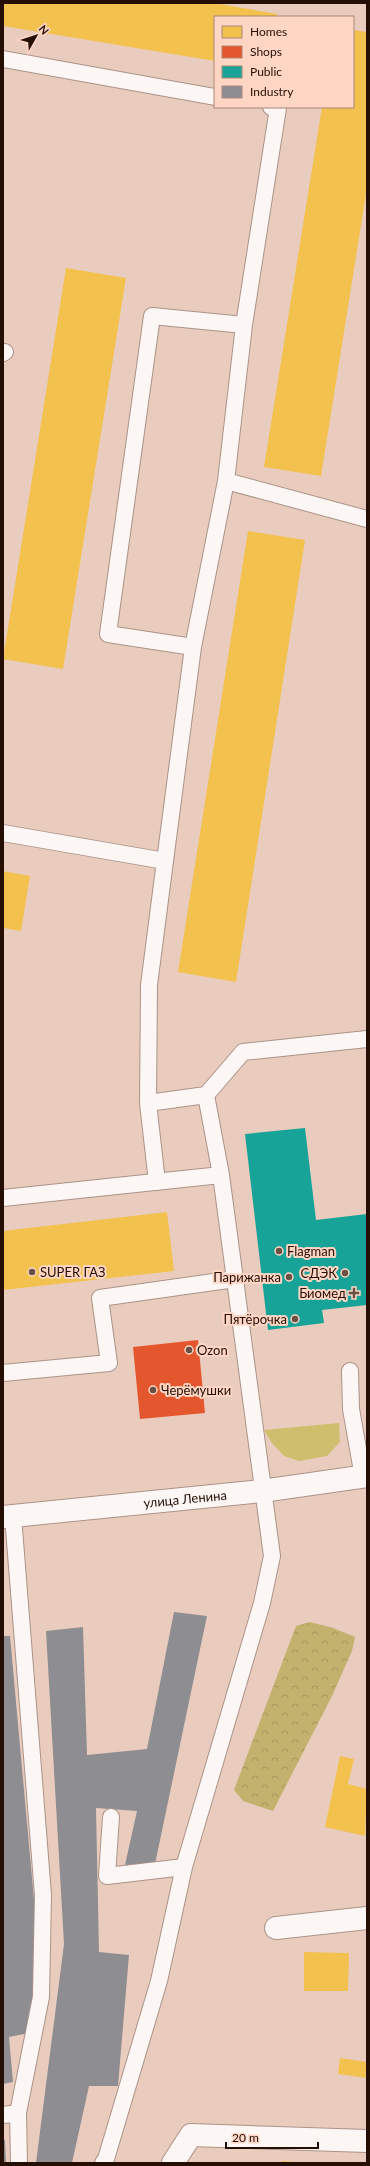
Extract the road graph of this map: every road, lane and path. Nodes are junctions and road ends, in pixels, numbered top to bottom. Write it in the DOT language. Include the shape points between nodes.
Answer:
graph roads {
  1 [pos="3,59"];
  2 [pos="214,97"];
  3 [pos="278,108"];
  4 [pos="244,325"];
  5 [pos="226,481"];
  6 [pos="367,519"];
  7 [pos="193,647"];
  8 [pos="3,833"];
  9 [pos="165,861"];
  10 [pos="367,1038"];
  11 [pos="206,1095"];
  12 [pos="148,1103"];
  13 [pos="221,1175"];
  14 [pos="157,1182"];
  15 [pos="3,1198"];
  16 [pos="235,1279"];
  17 [pos="350,1371"];
  18 [pos="3,1373"];
  19 [pos="365,1476"];
  20 [pos="262,1491"];
  21 [pos="8,1517"];
  22 [pos="111,1817"];
  23 [pos="184,1867"];
  24 [pos="367,1918"];
  25 [pos="276,1928"];
  26 [pos="10,2114"];
  27 [pos="367,2142"];
  28 [pos="19,2163"];
  29 [pos="103,2163"];
  30 [pos="173,2163"];
  1 -- 2 [label="lane"];
  3 -- 4 [label="lane"];
  4 -- 5 [label="lane"];
  4 -- 7 [label="lane" via="152,316 108,634"];
  5 -- 6 [label="lane"];
  5 -- 7 [label="lane"];
  7 -- 9 [label="lane"];
  8 -- 9 [label="lane"];
  9 -- 12 [label="lane" via="149,985"];
  10 -- 11 [label="lane" via="243,1052"];
  11 -- 12 [label="lane"];
  11 -- 13 [label="lane"];
  12 -- 14 [label="lane"];
  13 -- 14 [label="lane"];
  13 -- 16 [label="lane"];
  14 -- 15 [label="lane"];
  16 -- 18 [label="lane" via="100,1298 110,1363"];
  16 -- 20 [label="lane"];
  17 -- 19 [label="lane" via="351,1409"];
  19 -- 20 [label="street, улица Ленина"];
  20 -- 21 [label="street, улица Ленина"];
  20 -- 23 [label="lane" via="272,1556 262,1603"];
  21 -- 26 [label="lane" via="43,1895 41,1997"];
  22 -- 23 [label="lane" via="107,1876"];
  23 -- 29 [label="lane" via="159,1981"];
  24 -- 25 [label="street"];
  26 -- 28 [label="lane"];
  27 -- 30 [label="street" via="191,2135"];
}
